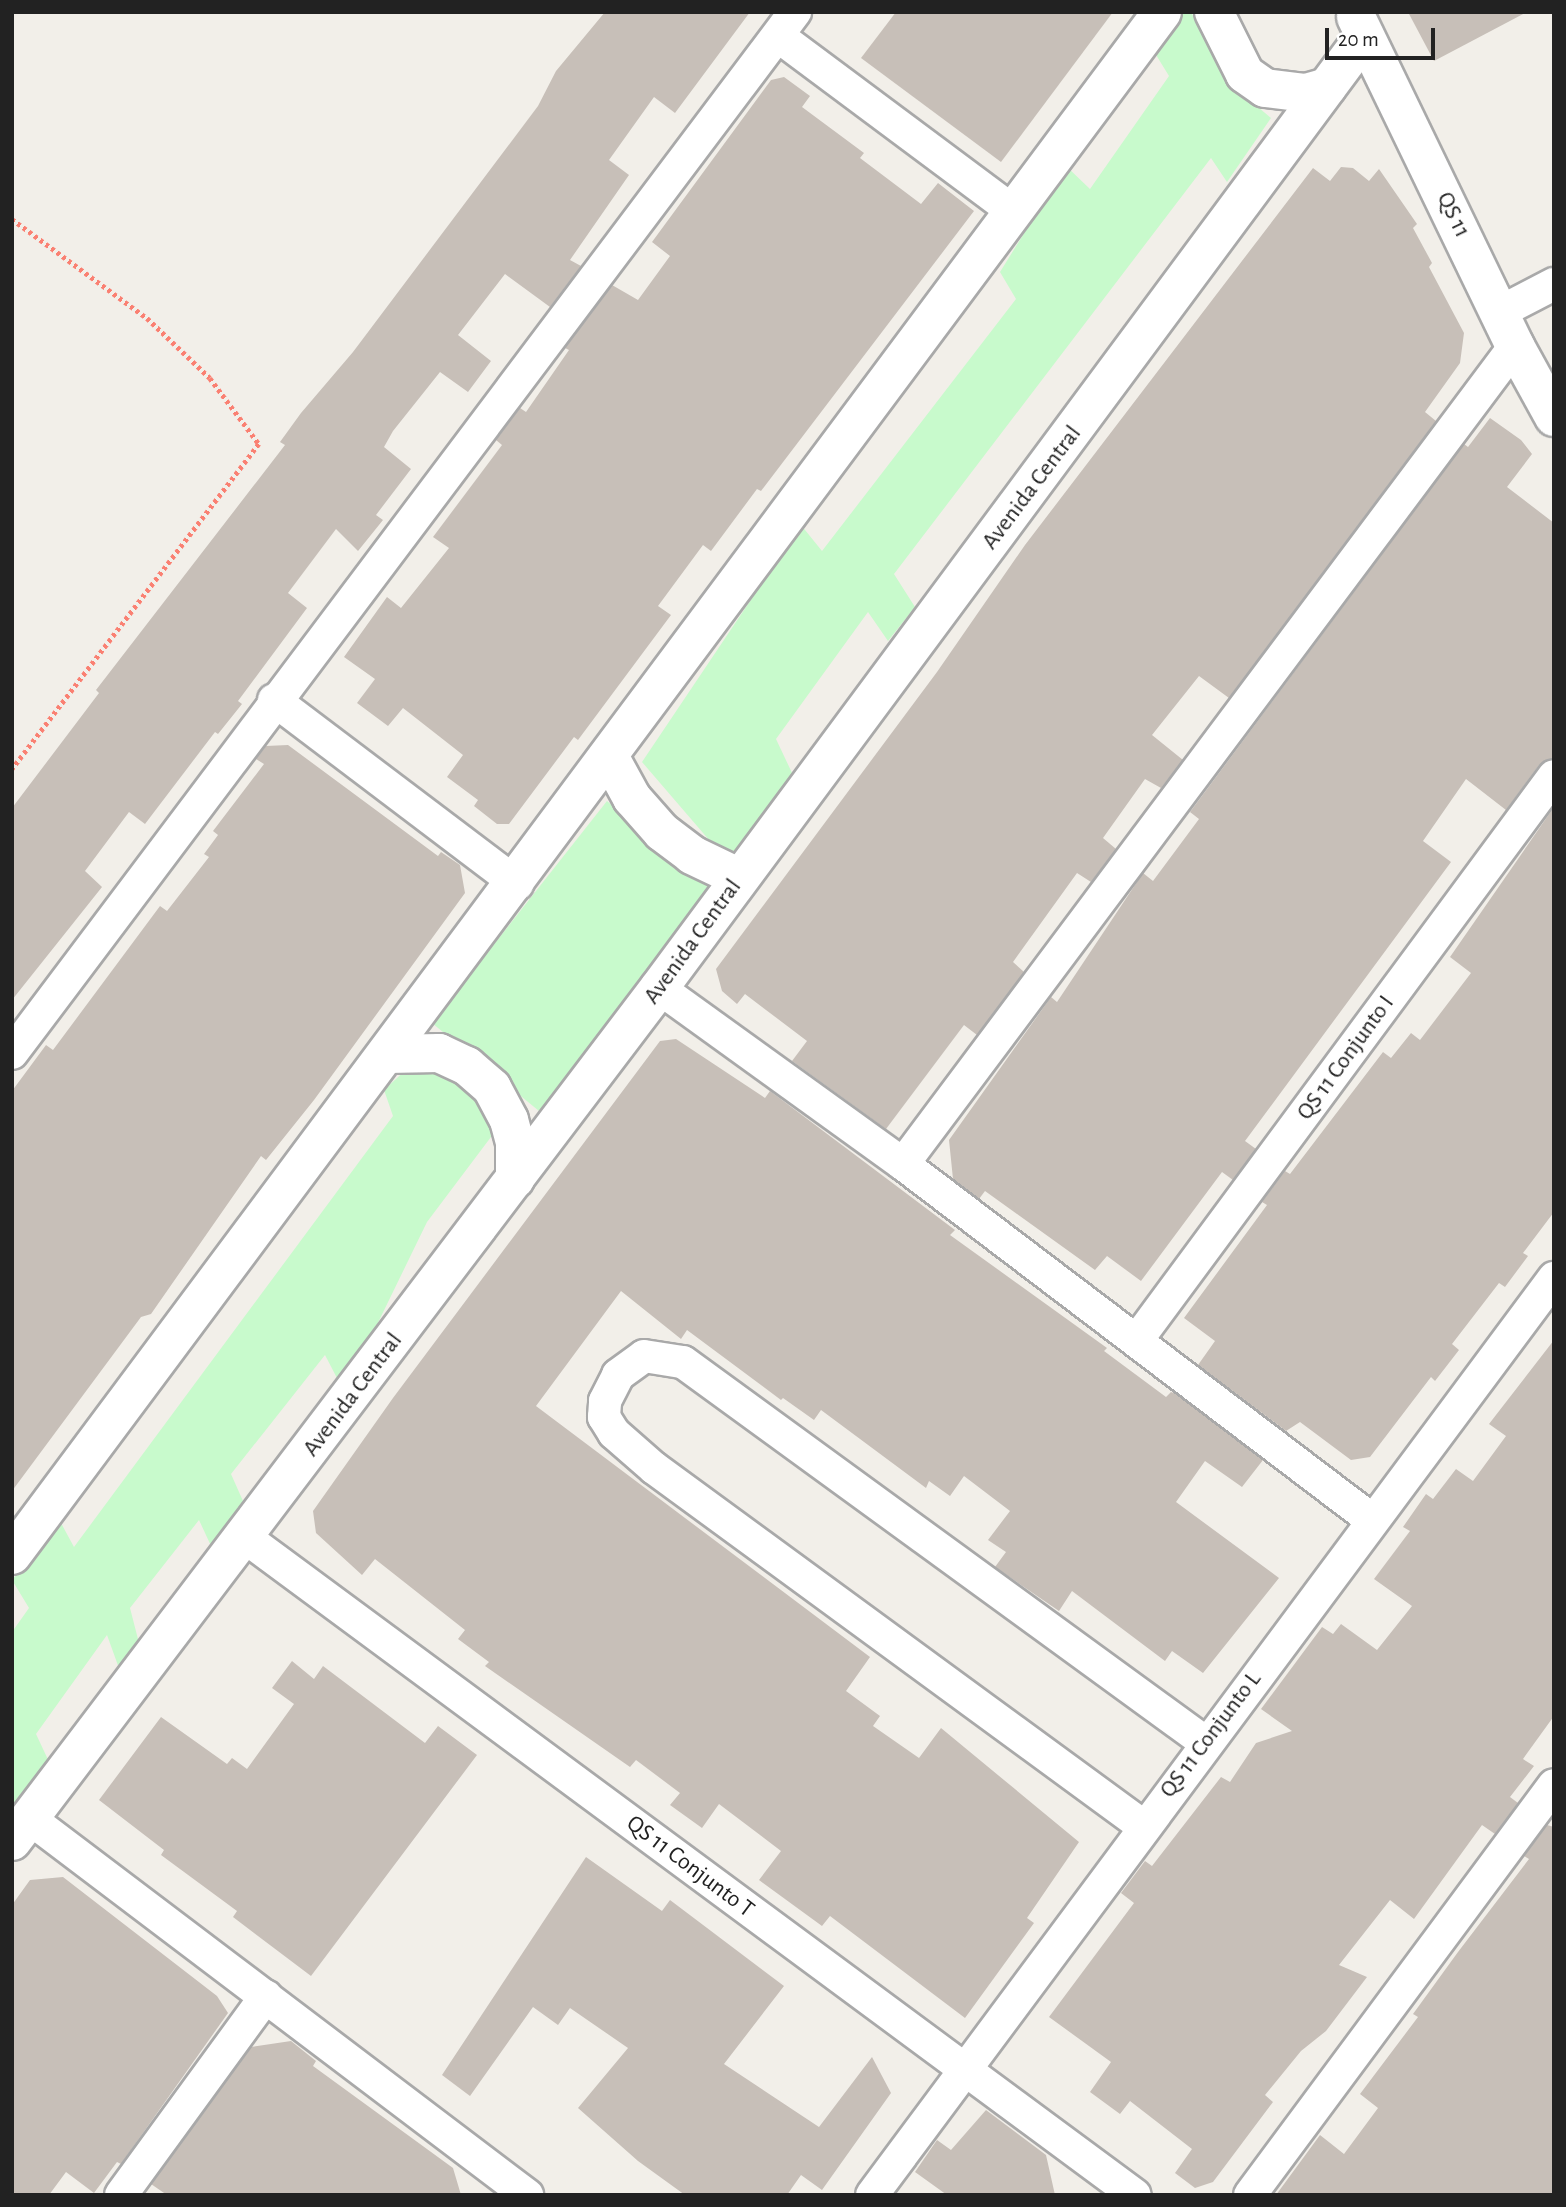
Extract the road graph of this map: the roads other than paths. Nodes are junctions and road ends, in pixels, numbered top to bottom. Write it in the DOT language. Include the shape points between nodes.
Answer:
graph roads {
  1 [pos="1162,12"];
  2 [pos="1214,12"];
  3 [pos="787,24"];
  4 [pos="1360,24"];
  5 [pos="1327,87"];
  6 [pos="1013,211"];
  7 [pos="1554,284"];
  8 [pos="1507,329"];
  9 [pos="1554,418"];
  10 [pos="274,700"];
  11 [pos="609,756"];
  12 [pos="1554,776"];
  13 [pos="740,878"];
  14 [pos="517,884"];
  15 [pos="659,988"];
  16 [pos="12,1053"];
  17 [pos="387,1054"];
  18 [pos="903,1164"];
  19 [pos="515,1179"];
  20 [pos="1554,1278"];
  21 [pos="1137,1340"];
  22 [pos="1372,1521"];
  23 [pos="246,1538"];
  24 [pos="12,1555"];
  25 [pos="1206,1742"];
  26 [pos="1554,1785"];
  27 [pos="1143,1826"];
  28 [pos="21,1830"];
  29 [pos="266,1996"];
  30 [pos="965,2071"];
  31 [pos="509,2190"];
  32 [pos="1122,2191"];
  33 [pos="121,2195"];
  34 [pos="872,2195"];
  35 [pos="1251,2195"];
  1 -- 6 [label="street"];
  2 -- 5 [label="street" via="1245,74 1265,88 1306,93"];
  3 -- 6 [label="street"];
  3 -- 10 [label="street"];
  4 -- 5 [label="street, Avenida Central"];
  4 -- 8 [label="street, QS 11"];
  5 -- 13 [label="street, Avenida Central"];
  6 -- 11 [label="street"];
  7 -- 8 [label="street"];
  8 -- 9 [label="street, QS 11"];
  8 -- 18 [label="street"];
  10 -- 14 [label="street"];
  10 -- 16 [label="street"];
  11 -- 13 [label="street" via="632,798 662,832 692,855"];
  11 -- 14 [label="street"];
  12 -- 21 [label="street, QS 11 Conjunto I"];
  13 -- 15 [label="street, Avenida Central"];
  14 -- 17 [label="street"];
  15 -- 18 [label="street"];
  15 -- 19 [label="street, Avenida Central"];
  17 -- 19 [label="street" via="439,1053 467,1066 492,1088 512,1131"];
  17 -- 24 [label="street"];
  18 -- 21 [label="street"];
  19 -- 23 [label="street, Avenida Central"];
  20 -- 22 [label="street, QS 11 Conjunto L"];
  21 -- 22 [label="street"];
  22 -- 25 [label="street, QS 11 Conjunto L"];
  23 -- 28 [label="street, Avenida Central"];
  23 -- 30 [label="street, QS 11 Conjunto T"];
  25 -- 27 [label="street, QS 11 Conjunto L"];
  25 -- 27 [label="street" via="683,1362 644,1356 618,1375 605,1401 604,1417 614,1433 654,1468"];
  26 -- 35 [label="street"];
  27 -- 30 [label="street, QS 11 Conjunto L"];
  28 -- 29 [label="street"];
  29 -- 31 [label="street"];
  29 -- 33 [label="street"];
  30 -- 32 [label="street, QS 11 Conjunto T"];
  30 -- 34 [label="street, QS 11 Conjunto L"];
}
